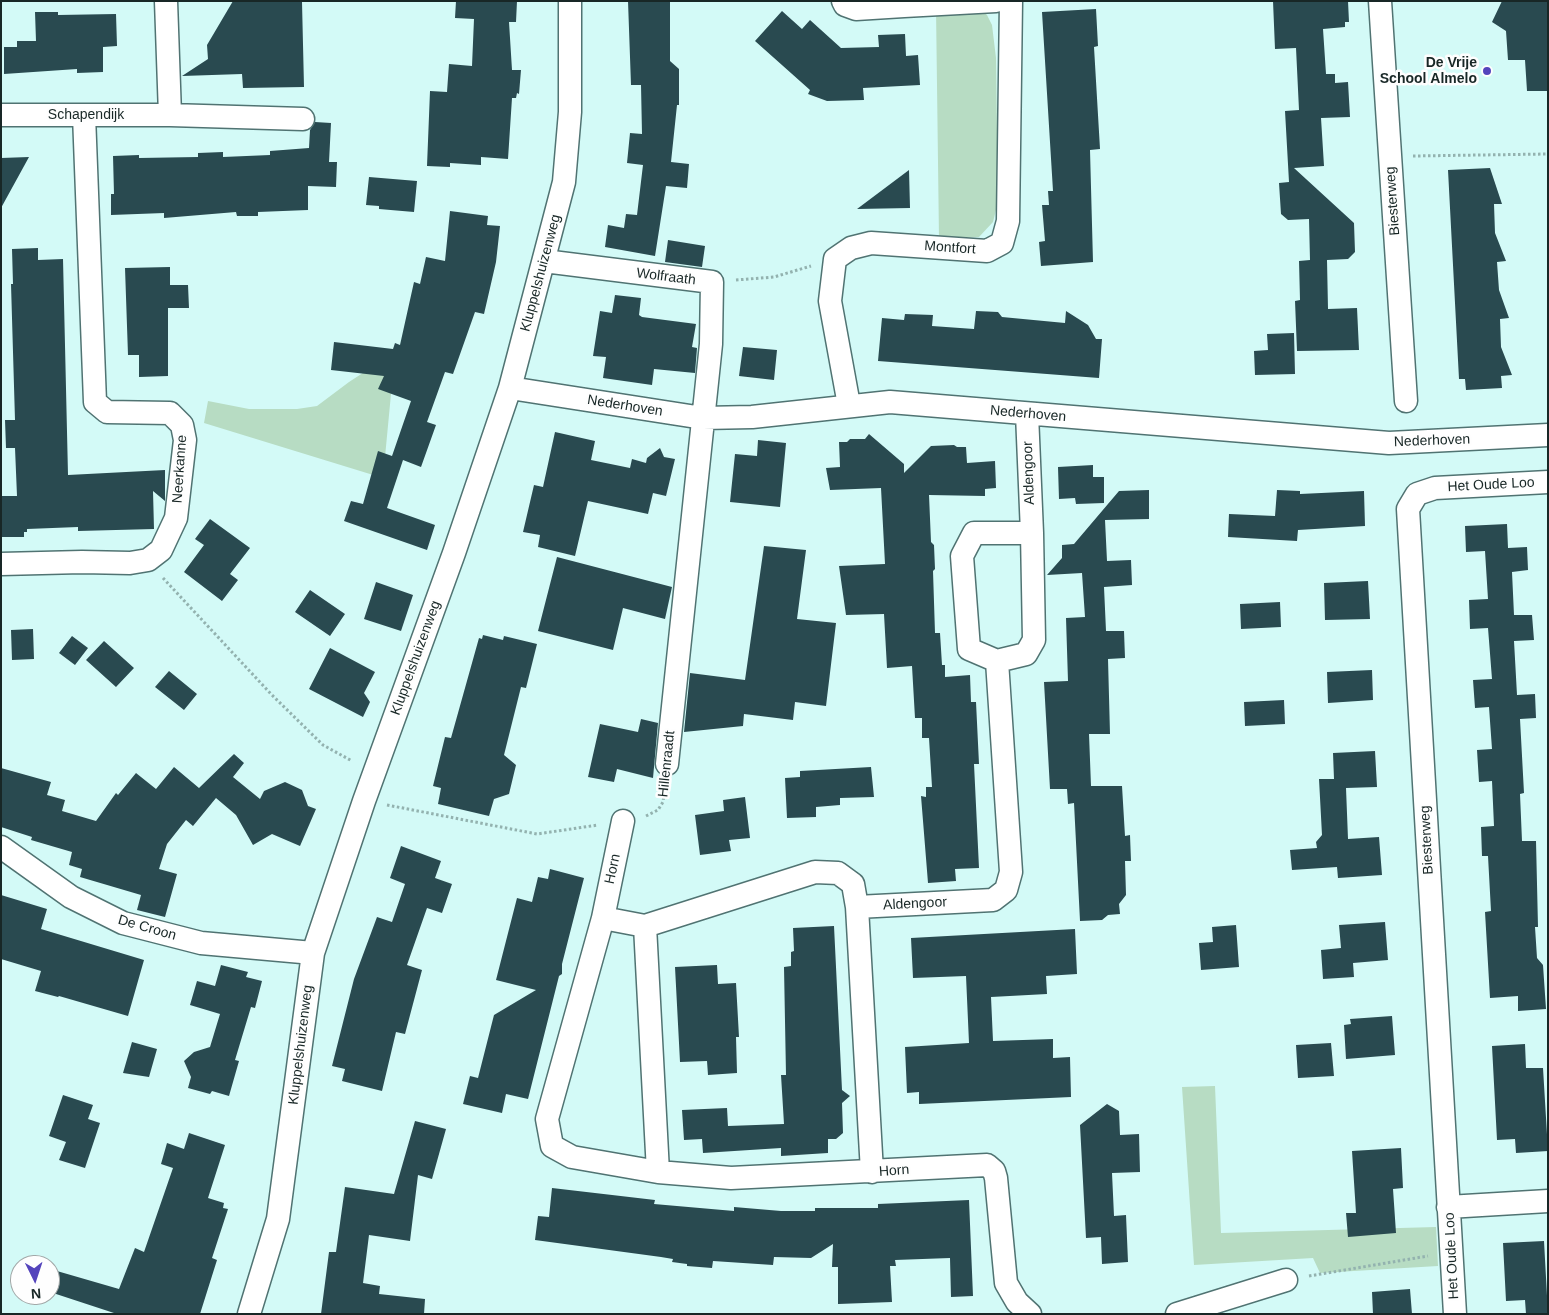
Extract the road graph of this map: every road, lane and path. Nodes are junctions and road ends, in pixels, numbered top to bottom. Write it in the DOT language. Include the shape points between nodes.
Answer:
graph roads {
  1 [pos="166,1"];
  2 [pos="570,1"];
  3 [pos="843,1"];
  4 [pos="996,1"];
  5 [pos="1011,1"];
  6 [pos="1380,1"];
  7 [pos="904,4"];
  8 [pos="1,115"];
  9 [pos="84,115"];
  10 [pos="170,115"];
  11 [pos="303,119"];
  12 [pos="1548,154"];
  13 [pos="1390,157"];
  14 [pos="835,260"];
  15 [pos="544,261"];
  16 [pos="712,282"];
  17 [pos="510,388"];
  18 [pos="1406,401"];
  19 [pos="849,405"];
  20 [pos="1026,414"];
  21 [pos="703,418"];
  22 [pos="1548,435"];
  23 [pos="1548,482"];
  24 [pos="1434,488"];
  25 [pos="1032,533"];
  26 [pos="148,560"];
  27 [pos="1,564"];
  28 [pos="997,661"];
  29 [pos="667,764"];
  30 [pos="374,772"];
  31 [pos="364,800"];
  32 [pos="623,820"];
  33 [pos="1,847"];
  34 [pos="857,907"];
  35 [pos="603,918"];
  36 [pos="645,926"];
  37 [pos="313,953"];
  38 [pos="658,1172"];
  39 [pos="872,1172"];
  40 [pos="1548,1201"];
  41 [pos="1448,1207"];
  42 [pos="1451,1252"];
  43 [pos="1286,1280"];
  44 [pos="1024,1308"];
  45 [pos="249,1314"];
  46 [pos="1177,1314"];
  47 [pos="1455,1314"];
  1 -- 10 [label="street"];
  2 -- 15 [label="street, Kluppelshuizenweg" via="570,104 564,182"];
  3 -- 7 [label="street" via="856,9"];
  4 -- 7 [label="street"];
  5 -- 14 [label="street, Montfort" via="1008,220 1002,243 987,251 871,243 851,248"];
  6 -- 13 [label="street, Biesterweg"];
  8 -- 9 [label="street, Schapendijk"];
  9 -- 10 [label="street, Schapendijk"];
  9 -- 26 [label="street, Neerkanne" via="95,402 107,412 170,412 182,425 185,440 176,518 161,550"];
  10 -- 11 [label="street, Schapendijk"];
  12 -- 13 [label="path"];
  13 -- 18 [label="street, Biesterweg"];
  14 -- 16 [label="path" via="774,277"];
  14 -- 19 [label="street" via="830,302"];
  15 -- 16 [label="street, Wolfraath"];
  15 -- 17 [label="street, Kluppelshuizenweg"];
  16 -- 21 [label="street, Wolfraath" via="713,314"];
  17 -- 21 [label="street, Nederhoven"];
  17 -- 30 [label="street, Kluppelshuizenweg"];
  19 -- 20 [label="street, Nederhoven" via="890,402"];
  19 -- 21 [label="street, Nederhoven" via="752,417"];
  20 -- 22 [label="street, Nederhoven" via="1398,443"];
  20 -- 25 [label="street, Aldengoor"];
  21 -- 29 [label="street, Hillenraadt"];
  23 -- 24 [label="street, Het Oude Loo"];
  24 -- 41 [label="street, Biesterweg" via="1417,494 1408,509"];
  25 -- 28 [label="street, Aldengoor" via="1034,640 1026,654"];
  25 -- 28 [label="street" via="974,533 962,556 968,650"];
  26 -- 27 [label="street" via="130,563"];
  26 -- 30 [label="path" via="271,694 323,745"];
  28 -- 34 [label="street, Aldengoor" via="1011,872 1006,890 993,900"];
  29 -- 32 [label="path, Hillenraadt" via="663,802 658,810 650,816"];
  30 -- 31 [label="street, Kluppelshuizenweg"];
  31 -- 32 [label="path, Hillenraadt" via="537,834"];
  31 -- 37 [label="street, Kluppelshuizenweg"];
  32 -- 35 [label="street, Horn"];
  33 -- 37 [label="street, De Croon" via="71,897 123,924 201,943"];
  34 -- 36 [label="street" via="852,884 838,873 815,872"];
  34 -- 39 [label="street"];
  35 -- 36 [label="street"];
  35 -- 38 [label="street, Horn" via="547,1119 552,1146 572,1157"];
  36 -- 38 [label="street"];
  37 -- 45 [label="street, Kluppelshuizenweg" via="278,1219"];
  38 -- 39 [label="street, Horn" via="731,1178"];
  39 -- 44 [label="street, Horn" via="987,1165 994,1171 1006,1283"];
  40 -- 41 [label="street, Het Oude Loo"];
  41 -- 42 [label="street, Het Oude Loo"];
  42 -- 43 [label="path"];
  42 -- 47 [label="street, Het Oude Loo"];
  43 -- 46 [label="street"];
}
